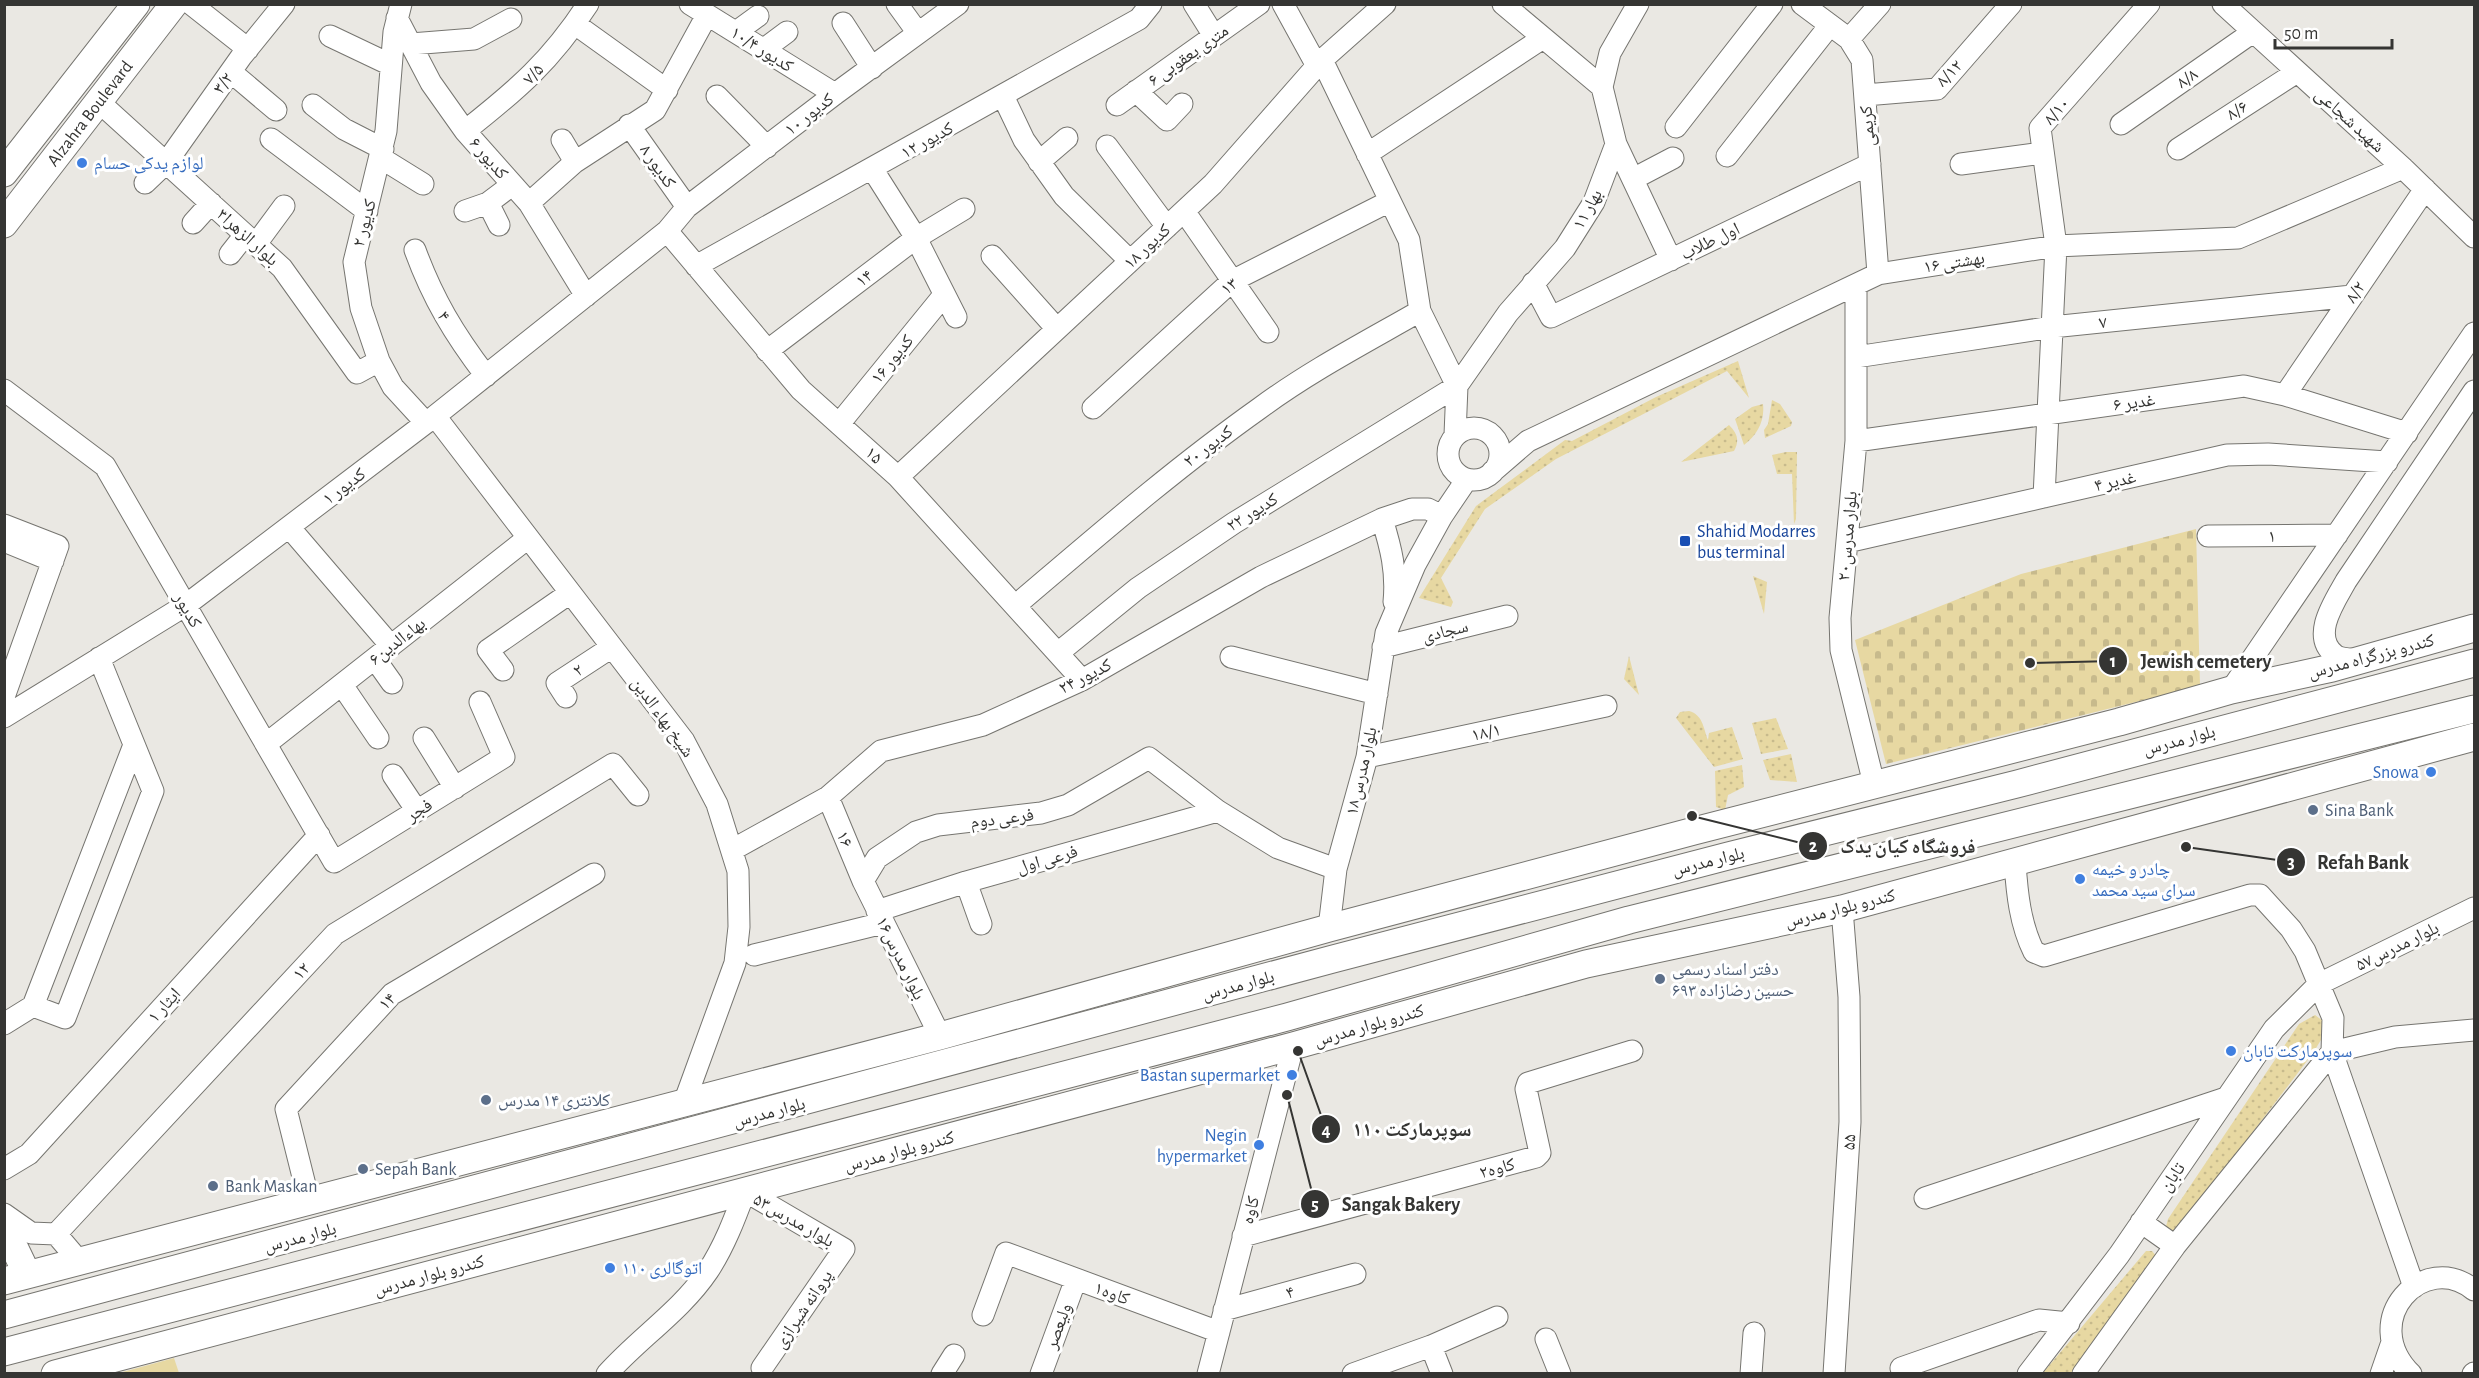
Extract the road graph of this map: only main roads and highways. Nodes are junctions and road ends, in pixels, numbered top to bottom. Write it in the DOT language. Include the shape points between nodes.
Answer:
graph roads {
  1 [pos="136,4"];
  2 [pos="174,4"];
  3 [pos="4,173"];
  4 [pos="4,224"];
  5 [pos="2471,630"];
  6 [pos="2475,663"];
  7 [pos="2475,709"];
  8 [pos="2119,722"];
  9 [pos="2475,737"];
  10 [pos="1882,782"];
  11 [pos="2017,784"];
  12 [pos="1812,800"];
  13 [pos="1860,823"];
  14 [pos="1697,830"];
  15 [pos="1728,856"];
  16 [pos="1675,870"];
  17 [pos="1636,918"];
  18 [pos="1329,928"];
  19 [pos="1687,943"];
  20 [pos="1333,959"];
  21 [pos="1586,964"];
  22 [pos="902,1076"];
  23 [pos="910,1116"];
  24 [pos="623,1119"];
  25 [pos="686,1134"];
  26 [pos="706,1201"];
  27 [pos="574,1203"];
  28 [pos="4,1226"];
  29 [pos="16,1278"];
  30 [pos="4,1315"];
  31 [pos="144,1316"];
  32 [pos="241,1324"];
  33 [pos="4,1352"];
  34 [pos="55,1374"];
  1 -- 3 [label="main road, Alzahra Boulevard"];
  2 -- 4 [label="main road, Alzahra Boulevard"];
  5 -- 8 [label="main road, کندرو بزرگراه مدرس"];
  6 -- 11 [label="main road, بلوار مدرس"];
  7 -- 17 [label="main road, بلوار مدرس"];
  8 -- 10 [label="main road"];
  8 -- 11 [label="main road"];
  9 -- 19 [label="main road, کندرو بلوار مدرس" via="1842,909"];
  10 -- 12 [label="main road"];
  10 -- 13 [label="main road"];
  11 -- 13 [label="main road, بلوار مدرس"];
  12 -- 13 [label="main road"];
  12 -- 14 [label="main road"];
  13 -- 15 [label="main road, بلوار مدرس"];
  14 -- 15 [label="main road"];
  14 -- 16 [label="main road"];
  14 -- 18 [label="main road"];
  15 -- 16 [label="main road, بلوار مدرس"];
  16 -- 20 [label="main road, بلوار مدرس"];
  17 -- 19 [label="main road"];
  17 -- 21 [label="main road"];
  17 -- 23 [label="main road, بلوار مدرس" via="1287,1017"];
  18 -- 20 [label="main road"];
  18 -- 24 [label="main road"];
  19 -- 21 [label="main road, کندرو بلوار مدرس"];
  20 -- 22 [label="main road, بلوار مدرس"];
  21 -- 26 [label="main road, کندرو بلوار مدرس"];
  22 -- 23 [label="main road"];
  22 -- 25 [label="main road, بلوار مدرس"];
  23 -- 27 [label="main road, بلوار مدرس"];
  24 -- 25 [label="main road"];
  24 -- 29 [label="main road"];
  25 -- 30 [label="main road, بلوار مدرس"];
  26 -- 27 [label="main road"];
  26 -- 32 [label="main road, کندرو بلوار مدرس"];
  27 -- 31 [label="main road, بلوار مدرس"];
  28 -- 29 [label="main road"];
  31 -- 32 [label="main road"];
  31 -- 33 [label="main road, بلوار مدرس"];
  32 -- 34 [label="main road, کندرو بلوار مدرس"];
}
